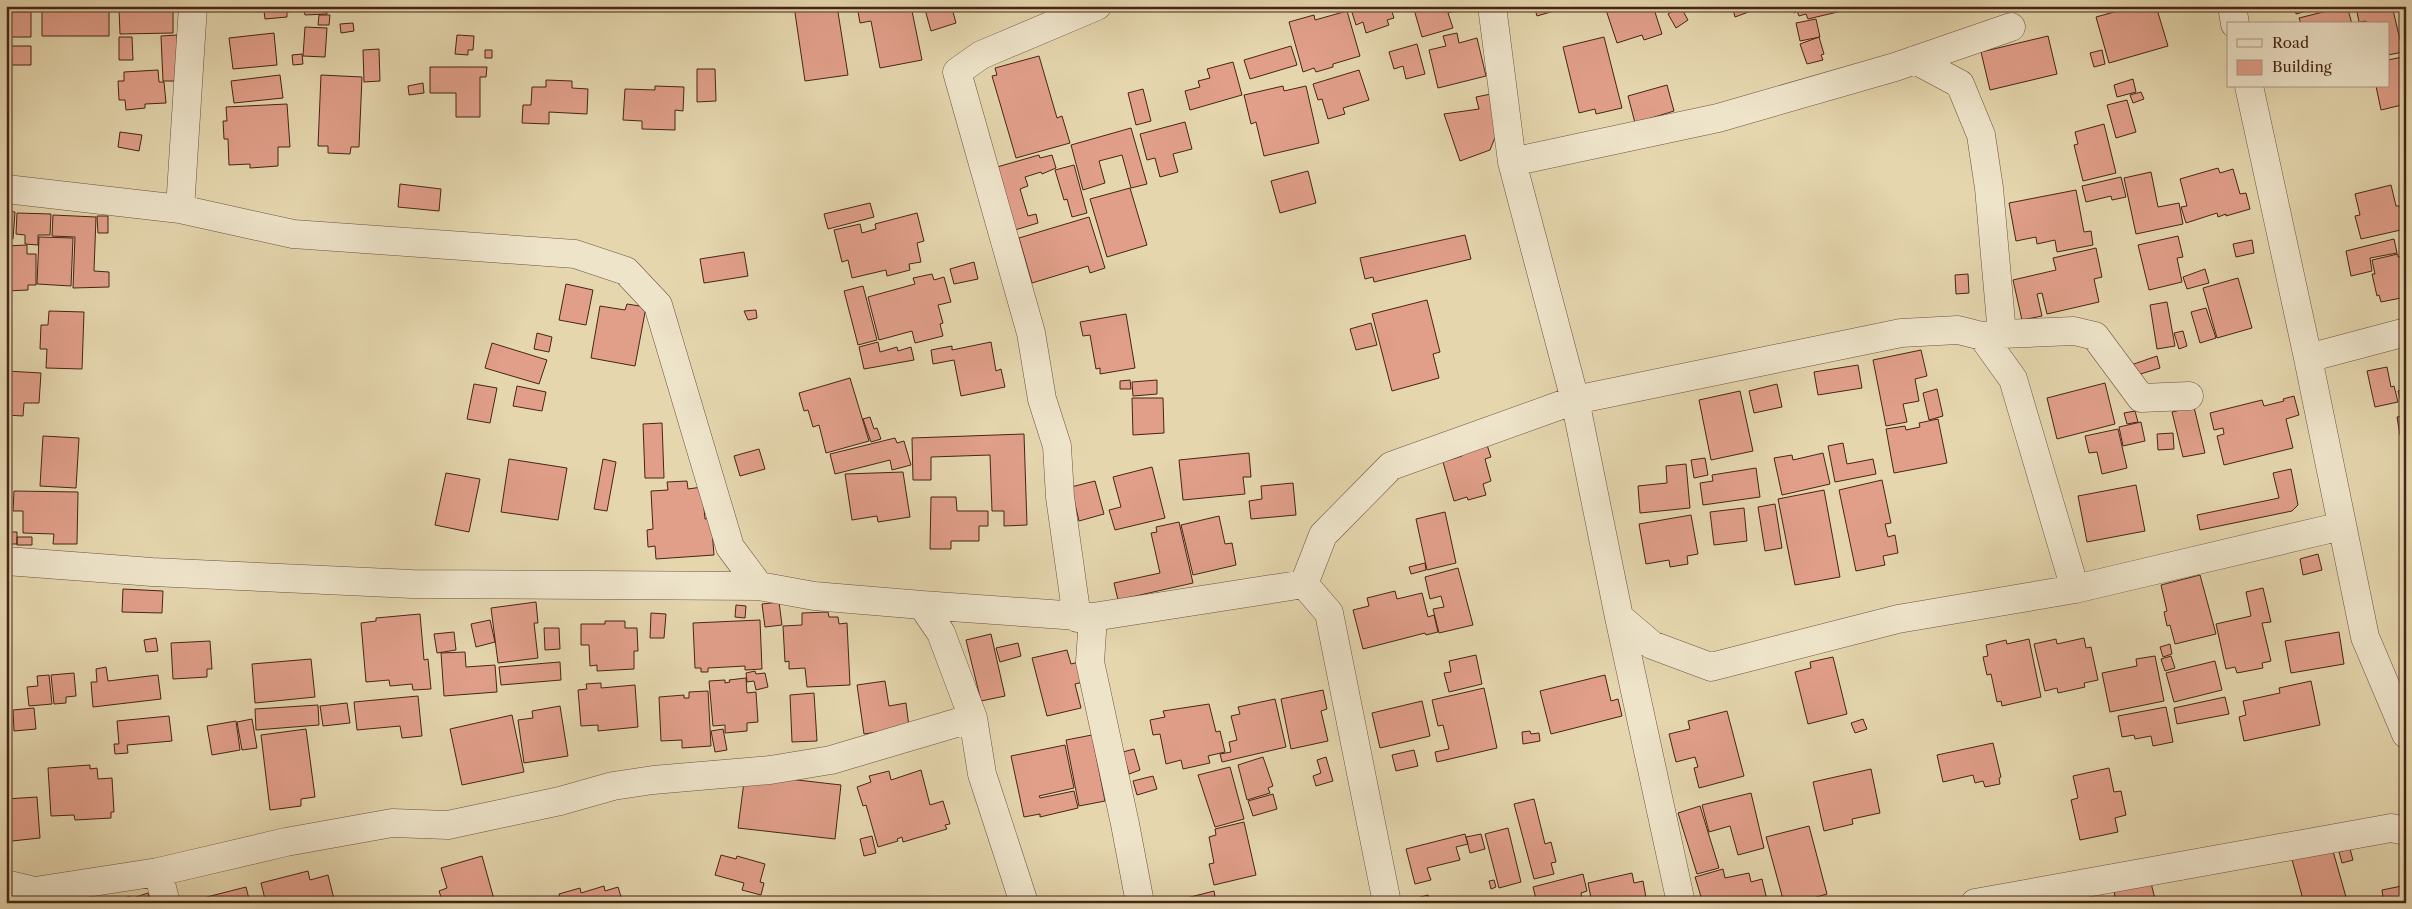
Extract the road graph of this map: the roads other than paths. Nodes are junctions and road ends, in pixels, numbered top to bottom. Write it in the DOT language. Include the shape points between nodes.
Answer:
graph roads {
  1 [pos="193,6"];
  2 [pos="1097,6"];
  3 [pos="1492,6"];
  4 [pos="2232,6"];
  5 [pos="2235,22"];
  6 [pos="2011,27"];
  7 [pos="1915,60"];
  8 [pos="2249,88"];
  9 [pos="1512,162"];
  10 [pos="6,189"];
  11 [pos="180,209"];
  12 [pos="2406,332"];
  13 [pos="1992,335"];
  14 [pos="2308,358"];
  15 [pos="2190,396"];
  16 [pos="1575,400"];
  17 [pos="2342,526"];
  18 [pos="6,561"];
  19 [pos="1304,584"];
  20 [pos="759,586"];
  21 [pos="2075,589"];
  22 [pos="922,605"];
  23 [pos="1085,617"];
  24 [pos="1619,617"];
  25 [pos="973,718"];
  26 [pos="2406,734"];
  27 [pos="2406,831"];
  28 [pos="158,872"];
  29 [pos="6,884"];
  30 [pos="166,903"];
  31 [pos="1024,903"];
  32 [pos="1140,903"];
  33 [pos="1387,903"];
  34 [pos="1681,903"];
  35 [pos="1975,903"];
  1 -- 11 [label="street"];
  2 -- 23 [label="street" via="981,55 957,72 1030,333 1042,399 1057,446 1060,497"];
  3 -- 9 [label="street"];
  4 -- 5 [label="street"];
  6 -- 7 [label="street"];
  7 -- 9 [label="street" via="1718,118"];
  7 -- 13 [label="street" via="1960,84 1981,136 1989,188"];
  8 -- 14 [label="street"];
  9 -- 16 [label="street"];
  10 -- 11 [label="street"];
  11 -- 20 [label="street" via="293,234 575,254 626,271 658,305 730,547"];
  12 -- 14 [label="street"];
  13 -- 15 [label="street" via="2074,330 2095,336 2142,398"];
  13 -- 16 [label="street" via="1958,330 1900,333"];
  13 -- 21 [label="street" via="2013,379"];
  14 -- 17 [label="street"];
  16 -- 19 [label="street" via="1391,466 1324,535"];
  16 -- 24 [label="street"];
  17 -- 21 [label="street"];
  17 -- 26 [label="street" via="2365,637"];
  18 -- 20 [label="street" via="152,572 412,584"];
  19 -- 23 [label="street"];
  19 -- 33 [label="street" via="1329,613"];
  20 -- 22 [label="street" via="814,596"];
  21 -- 24 [label="street" via="1898,619 1711,667 1652,645"];
  22 -- 23 [label="street"];
  22 -- 25 [label="street" via="941,634"];
  23 -- 32 [label="street" via="1090,662"];
  24 -- 34 [label="street"];
  25 -- 28 [label="street" via="831,760 770,770 613,786 448,825 392,823 286,842"];
  25 -- 31 [label="street" via="982,774"];
  27 -- 35 [label="street" via="2391,828"];
  28 -- 29 [label="street" via="35,891"];
  28 -- 30 [label="street"];
}
